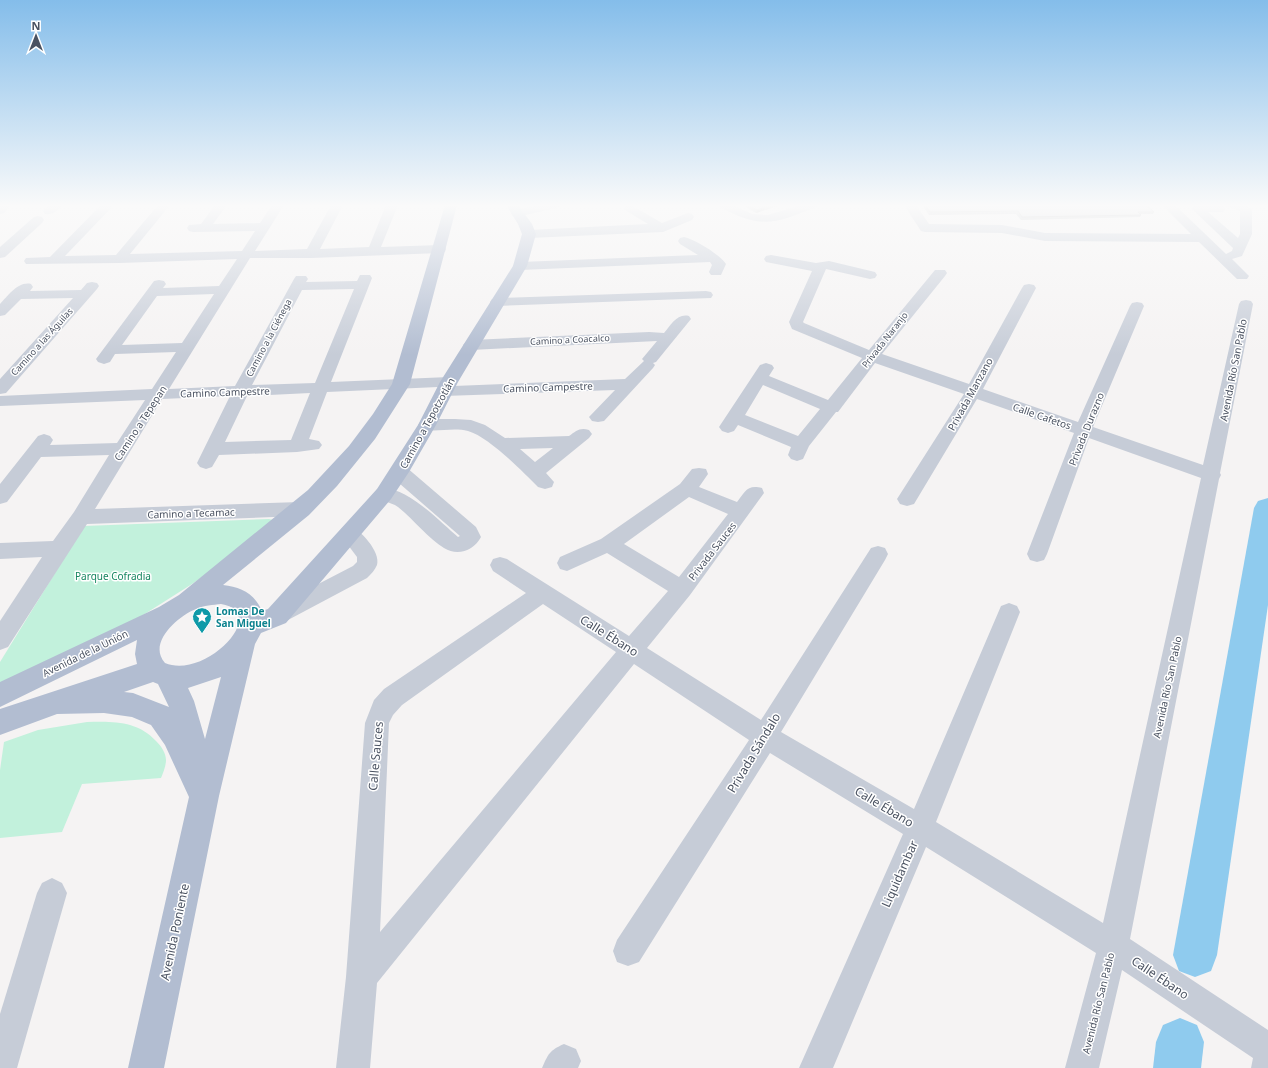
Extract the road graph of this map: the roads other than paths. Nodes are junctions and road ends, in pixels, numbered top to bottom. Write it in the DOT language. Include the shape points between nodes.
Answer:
graph roads {
  1 [pos="59,255"];
  2 [pos="122,255"];
  3 [pos="284,255"];
  4 [pos="438,255"];
  5 [pos="523,255"];
  6 [pos="708,255"];
  7 [pos="1220,255"];
  8 [pos="1230,255"];
  9 [pos="246,256"];
  10 [pos="1222,257"];
  11 [pos="713,258"];
  12 [pos="119,259"];
  13 [pos="771,259"];
  14 [pos="54,260"];
  15 [pos="31,261"];
  16 [pos="520,266"];
  17 [pos="820,267"];
  18 [pos="940,273"];
  19 [pos="870,275"];
  20 [pos="1242,276"];
  21 [pos="1029,288"];
  22 [pos="224,290"];
  23 [pos="706,295"];
  24 [pos="497,302"];
  25 [pos="1246,304"];
  26 [pos="1137,306"];
  27 [pos="0,312"];
  28 [pos="668,338"];
  29 [pos="471,345"];
  30 [pos="188,347"];
  31 [pos="872,356"];
  32 [pos="401,384"];
  33 [pos="629,384"];
  34 [pos="446,387"];
  35 [pos="321,388"];
  36 [pos="0,389"];
  37 [pos="242,391"];
  38 [pos="973,392"];
  39 [pos="158,395"];
  40 [pos="0,401"];
  41 [pos="832,408"];
  42 [pos="598,417"];
  43 [pos="427,425"];
  44 [pos="1083,431"];
  45 [pos="501,444"];
  46 [pos="122,449"];
  47 [pos="400,472"];
  48 [pos="1212,475"];
  49 [pos="755,493"];
  50 [pos="384,494"];
  51 [pos="0,497"];
  52 [pos="907,499"];
  53 [pos="300,509"];
  54 [pos="741,512"];
  55 [pos="82,517"];
  56 [pos="349,533"];
  57 [pos="608,544"];
  58 [pos="59,549"];
  59 [pos="0,552"];
  60 [pos="878,554"];
  61 [pos="1037,554"];
  62 [pos="566,563"];
  63 [pos="500,565"];
  64 [pos="682,590"];
  65 [pos="542,593"];
  66 [pos="179,607"];
  67 [pos="1009,612"];
  68 [pos="277,616"];
  69 [pos="247,635"];
  70 [pos="1,637"];
  71 [pos="632,650"];
  72 [pos="161,673"];
  73 [pos="0,694"];
  74 [pos="57,702"];
  75 [pos="0,722"];
  76 [pos="766,737"];
  77 [pos="204,796"];
  78 [pos="920,828"];
  79 [pos="52,893"];
  80 [pos="1112,946"];
  81 [pos="628,951"];
  82 [pos="362,977"];
  83 [pos="1268,1050"];
  84 [pos="1268,1062"];
  85 [pos="0,1068"];
  86 [pos="146,1068"];
  87 [pos="353,1068"];
  88 [pos="816,1068"];
  89 [pos="1082,1068"];
  90 [pos="1268,1068"];
  1 -- 14 [label="street"];
  2 -- 12 [label="street"];
  3 -- 9 [label="street"];
  4 -- 32 [label="main road"];
  5 -- 16 [label="main road, Camino a Tepotzotlán"];
  6 -- 11 [label="street"];
  7 -- 10 [label="street"];
  8 -- 10 [label="street"];
  9 -- 12 [label="street"];
  9 -- 22 [label="street, Camino a Tepepan"];
  10 -- 20 [label="street"];
  11 -- 16 [label="street"];
  11 -- 23 [label="street" via="719,264"];
  12 -- 14 [label="street"];
  13 -- 17 [label="street"];
  14 -- 15 [label="street"];
  16 -- 24 [label="main road, Camino a Tepotzotlán"];
  17 -- 19 [label="street" via="829,265"];
  17 -- 31 [label="street, Calle Cafetos" via="796,322 797,326"];
  18 -- 31 [label="street, Privada Naranjo"];
  21 -- 38 [label="street, Privada Manzano"];
  22 -- 30 [label="street, Camino a Tepepan"];
  22 -- 30 [label="street" via="156,288 108,354"];
  23 -- 24 [label="street"];
  23 -- 28 [label="street"];
  24 -- 29 [label="main road, Camino a Tepotzotlán"];
  25 -- 48 [label="street, Avenida Río San Pablo"];
  26 -- 44 [label="street, Privada Durazno"];
  27 -- 36 [label="street, Camino a las Águilas" via="21,291 89,290"];
  28 -- 29 [label="street, Camino a Coacalco" via="649,336"];
  28 -- 33 [label="street"];
  29 -- 34 [label="main road, Camino a Tepotzotlán"];
  30 -- 39 [label="street, Camino a Tepepan"];
  31 -- 38 [label="street, Calle Cafetos"];
  31 -- 41 [label="street, Privada Naranjo"];
  32 -- 34 [label="street, Camino Campestre"];
  32 -- 35 [label="street, Camino Campestre"];
  32 -- 53 [label="main road" via="386,411 360,447"];
  33 -- 34 [label="street, Camino Campestre"];
  33 -- 42 [label="street"];
  34 -- 43 [label="main road, Camino a Tepotzotlán"];
  35 -- 37 [label="street, Camino Campestre"];
  35 -- 37 [label="street, Camino a la Ciénega" via="305,446 209,456"];
  35 -- 37 [label="street, Camino a la Ciénega" via="364,281 299,282"];
  37 -- 39 [label="street, Camino Campestre"];
  38 -- 44 [label="street, Calle Cafetos"];
  38 -- 52 [label="street, Privada Manzano"];
  39 -- 40 [label="street, Camino Campestre"];
  39 -- 46 [label="street, Camino a Tepepan"];
  41 -- 41 [label="street, Privada Naranjo" via="799,450 731,422 763,373"];
  43 -- 45 [label="street" via="472,426"];
  43 -- 47 [label="main road, Camino a Tepotzotlán"];
  44 -- 48 [label="street, Calle Cafetos"];
  44 -- 61 [label="street, Privada Durazno"];
  45 -- 45 [label="street" via="578,438 540,477"];
  46 -- 51 [label="street" via="40,445"];
  46 -- 55 [label="street, Camino a Tepepan"];
  47 -- 50 [label="main road, Camino a Tepotzotlán"];
  47 -- 50 [label="street" via="469,532 471,537 463,544 452,543 403,501"];
  48 -- 80 [label="street, Avenida Río San Pablo"];
  49 -- 54 [label="street, Privada Sauces"];
  50 -- 56 [label="main road, Camino a Tepotzotlán"];
  53 -- 55 [label="street, Camino a Tecamac"];
  53 -- 66 [label="main road"];
  54 -- 57 [label="street, Privada Sauces" via="693,481"];
  54 -- 64 [label="street, Privada Sauces"];
  55 -- 58 [label="street, Camino a Tepepan"];
  56 -- 68 [label="main road, Camino a Tepotzotlán"];
  56 -- 68 [label="street" via="367,555 367,564 360,572"];
  57 -- 62 [label="street, Privada Sauces"];
  57 -- 64 [label="street, Privada Sauces"];
  58 -- 59 [label="street"];
  58 -- 70 [label="street, Camino a Tepepan"];
  60 -- 76 [label="street, Privada Sándalo" via="777,714"];
  63 -- 65 [label="street, Calle Ébano"];
  64 -- 71 [label="street, Privada Sauces"];
  65 -- 71 [label="street, Calle Ébano"];
  65 -- 82 [label="street, Calle Sauces" via="393,697 383,708 377,723"];
  66 -- 69 [label="main road" via="210,595 235,597 246,604 251,614"];
  66 -- 72 [label="main road" via="158,624 149,636 146,650 148,661"];
  66 -- 73 [label="main road, Avenida de la Unión"];
  67 -- 78 [label="street, Liquidambar"];
  68 -- 69 [label="main road, Camino a Tepotzotlán"];
  69 -- 72 [label="main road" via="232,656 217,666 182,677"];
  69 -- 77 [label="main road, Avenida Poniente"];
  71 -- 76 [label="street, Calle Ébano"];
  71 -- 82 [label="street"];
  72 -- 74 [label="main road"];
  72 -- 77 [label="main road, Avenida Poniente" via="181,701"];
  74 -- 75 [label="main road"];
  74 -- 77 [label="main road" via="104,701 133,705 161,716 175,736"];
  76 -- 78 [label="street, Calle Ébano"];
  76 -- 81 [label="street, Privada Sándalo"];
  77 -- 86 [label="main road, Avenida Poniente"];
  78 -- 80 [label="street, Calle Ébano"];
  78 -- 88 [label="street, Liquidambar"];
  79 -- 85 [label="street"];
  80 -- 83 [label="street, Calle Ébano"];
  80 -- 89 [label="street, Avenida Río San Pablo"];
  82 -- 87 [label="street, Calle Sauces"];
  84 -- 90 [label="street"];
}
